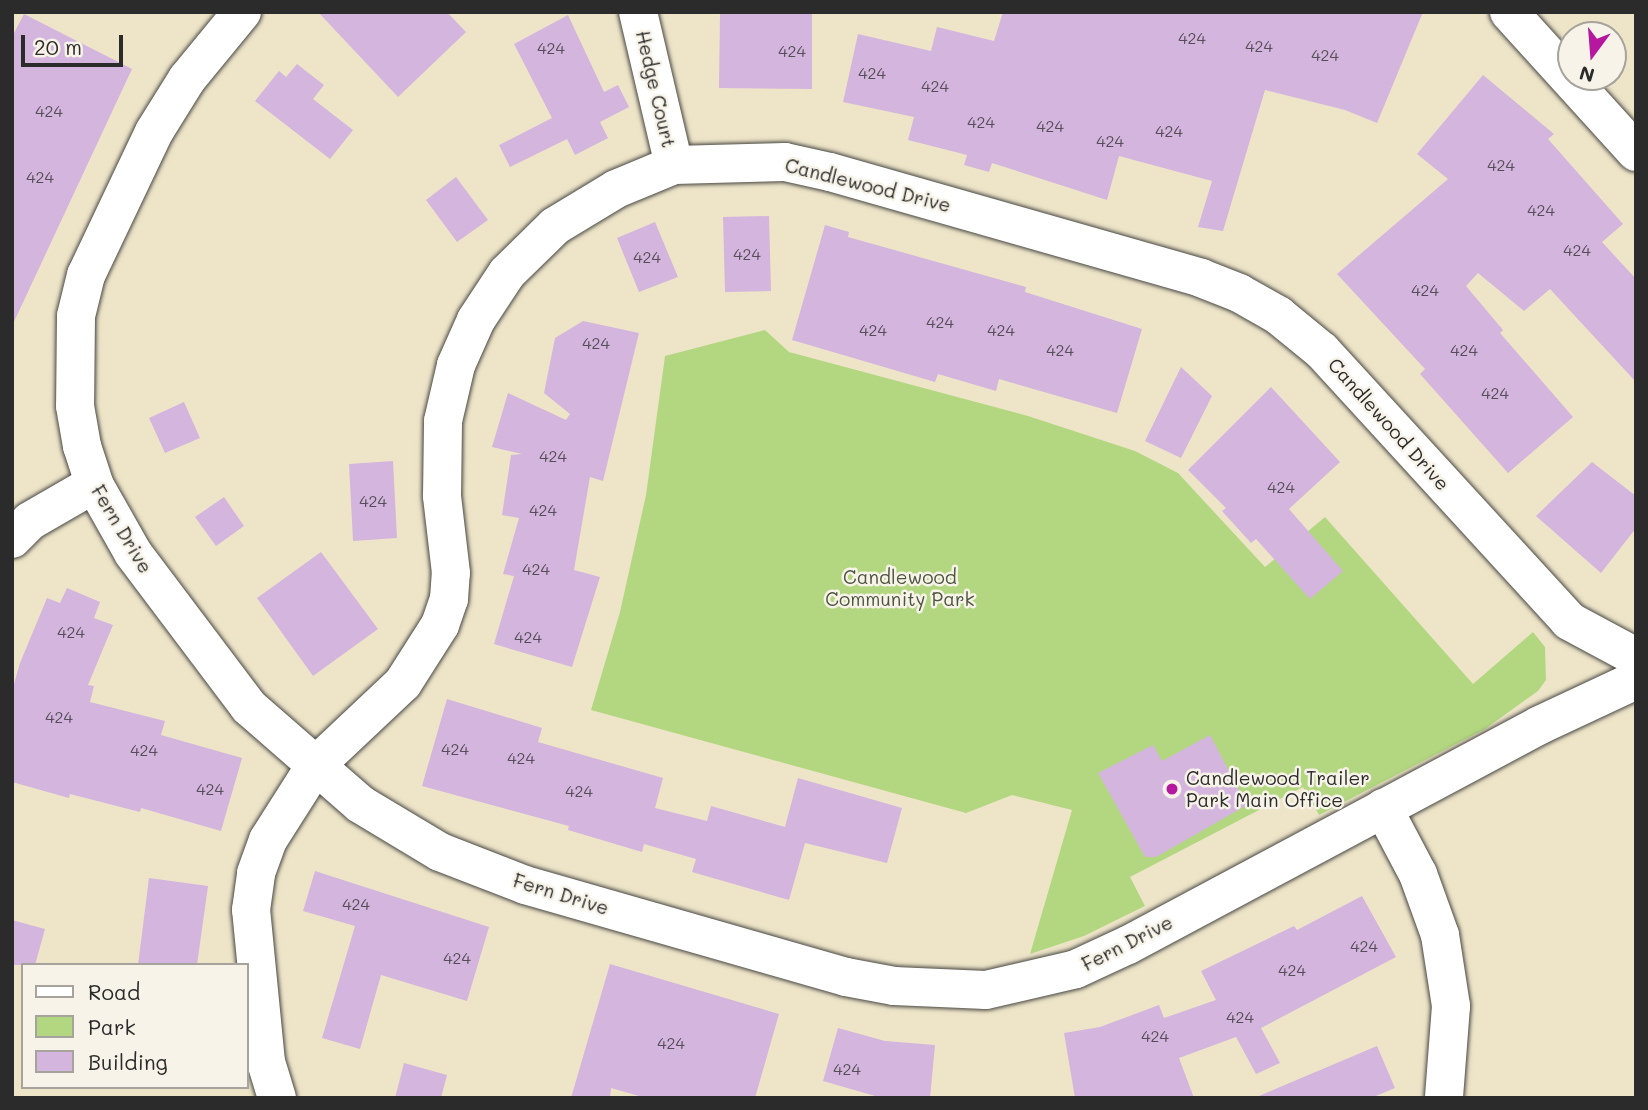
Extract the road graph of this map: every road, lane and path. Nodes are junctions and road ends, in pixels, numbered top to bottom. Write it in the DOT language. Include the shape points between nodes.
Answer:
graph roads {
  1 [pos="242,12"];
  2 [pos="638,12"];
  3 [pos="1509,12"];
  4 [pos="1636,152"];
  5 [pos="674,165"];
  6 [pos="94,484"];
  7 [pos="12,539"];
  8 [pos="1636,657"];
  9 [pos="1636,680"];
  10 [pos="316,766"];
  11 [pos="1383,808"];
  12 [pos="277,1098"];
  13 [pos="1444,1098"];
  1 -- 6 [label="street, Fern Drive" via="187,79 154,132 86,275 76,316 75,406"];
  2 -- 5 [label="street, Hedge Court"];
  3 -- 4 [label="street"];
  5 -- 8 [label="street, Candlewood Drive" via="785,162 830,172 1202,278 1239,293 1278,315 1322,351 1569,621"];
  5 -- 10 [label="street, Candlewood Drive" via="616,189 555,226 507,273 476,320 456,365 443,421 442,496 451,573 440,625 402,683"];
  6 -- 7 [label="street" via="30,521"];
  6 -- 10 [label="street, Fern Drive" via="133,553 249,707"];
  9 -- 11 [label="street, Fern Drive"];
  10 -- 11 [label="street, Fern Drive" via="360,804 440,852 525,885 846,977 941,990 997,988 1076,969"];
  10 -- 12 [label="street, Candlewood Drive" via="268,840 252,892 266,1062"];
  11 -- 13 [label="street" via="1418,874 1440,935 1451,1006"];
}
